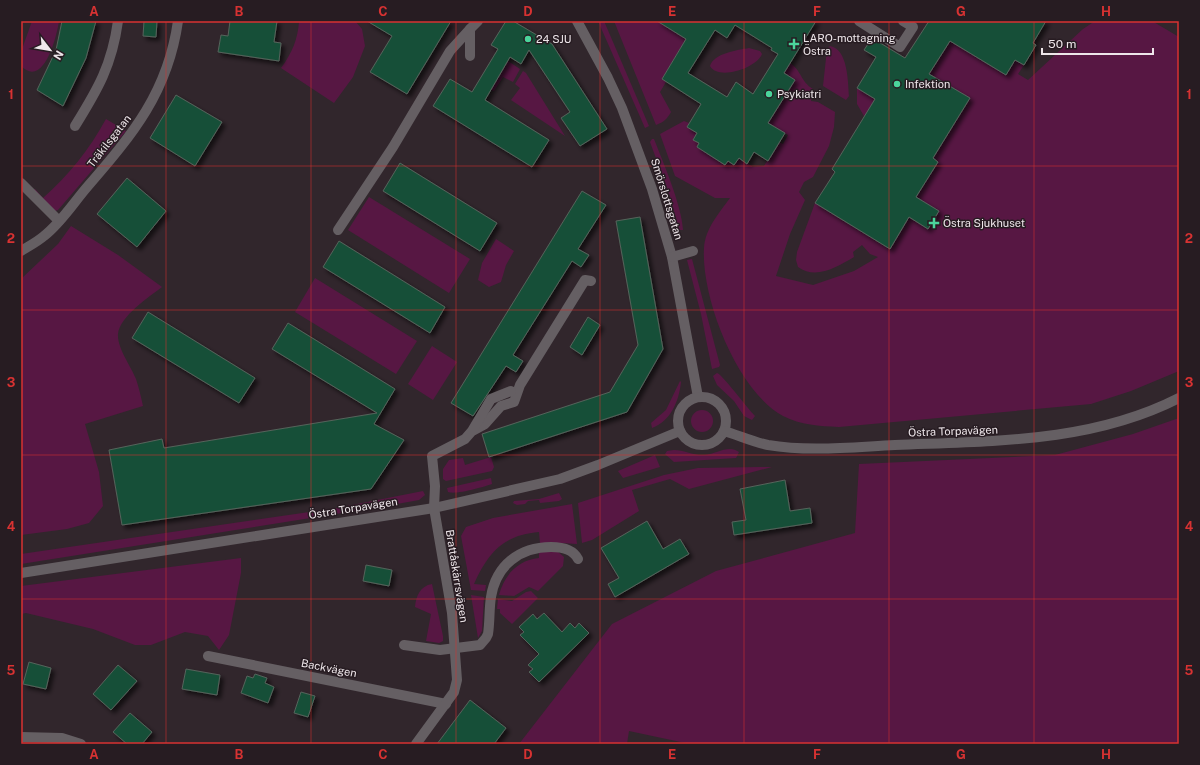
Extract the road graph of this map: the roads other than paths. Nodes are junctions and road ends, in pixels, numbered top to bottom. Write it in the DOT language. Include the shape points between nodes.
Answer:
graph roads {
  1 [pos="118,21"];
  2 [pos="178,21"];
  3 [pos="478,21"];
  4 [pos="577,21"];
  5 [pos="859,21"];
  6 [pos="902,21"];
  7 [pos="470,29"];
  8 [pos="470,56"];
  9 [pos="76,126"];
  10 [pos="21,183"];
  11 [pos="59,221"];
  12 [pos="338,230"];
  13 [pos="21,251"];
  14 [pos="694,251"];
  15 [pos="672,257"];
  16 [pos="591,281"];
  17 [pos="511,391"];
  18 [pos="698,397"];
  19 [pos="1179,398"];
  20 [pos="472,431"];
  21 [pos="680,431"];
  22 [pos="724,431"];
  23 [pos="434,508"];
  24 [pos="578,559"];
  25 [pos="21,573"];
  26 [pos="404,645"];
  27 [pos="455,648"];
  28 [pos="208,656"];
  29 [pos="446,704"];
  30 [pos="21,737"];
  31 [pos="81,744"];
  32 [pos="416,744"];
  1 -- 9 [label="street" via="113,51 99,87"];
  2 -- 11 [label="street, Träkilsgatan" via="170,59 155,98 122,147"];
  3 -- 7 [label="street"];
  4 -- 15 [label="street, Smörslottsgatan" via="608,78 635,141"];
  5 -- 6 [label="street" via="900,47 912,27"];
  7 -- 8 [label="street"];
  7 -- 12 [label="street" via="450,51 393,147"];
  10 -- 11 [label="street"];
  11 -- 13 [label="street, Träkilsgatan" via="44,236"];
  14 -- 15 [label="street"];
  15 -- 18 [label="street, Smörslottsgatan"];
  16 -- 20 [label="street" via="584,280 520,385 514,402 501,406 485,424"];
  17 -- 20 [label="street" via="491,399"];
  18 -- 21 [label="street" via="687,402 679,412"];
  18 -- 22 [label="street" via="709,398 721,406 726,421"];
  19 -- 22 [label="street, Östra Torpavägen" via="1153,411 1125,420 1076,432 1006,441 830,448 794,447 767,445"];
  20 -- 23 [label="street" via="465,439 432,456"];
  21 -- 22 [label="street" via="691,443 702,445 718,440"];
  21 -- 23 [label="street, Östra Torpavägen" via="560,479"];
  23 -- 25 [label="street, Östra Torpavägen"];
  23 -- 27 [label="street, Brattåskärrsvägen" via="452,613"];
  24 -- 27 [label="street" via="563,547 531,549 515,556 496,577 486,638 480,645"];
  26 -- 27 [label="street" via="440,650"];
  27 -- 29 [label="street, Brattåskärrsvägen" via="457,680 454,692"];
  28 -- 29 [label="street, Backvägen"];
  29 -- 32 [label="street, Brattåskärrsvägen"];
  30 -- 31 [label="street" via="62,738"];
}
